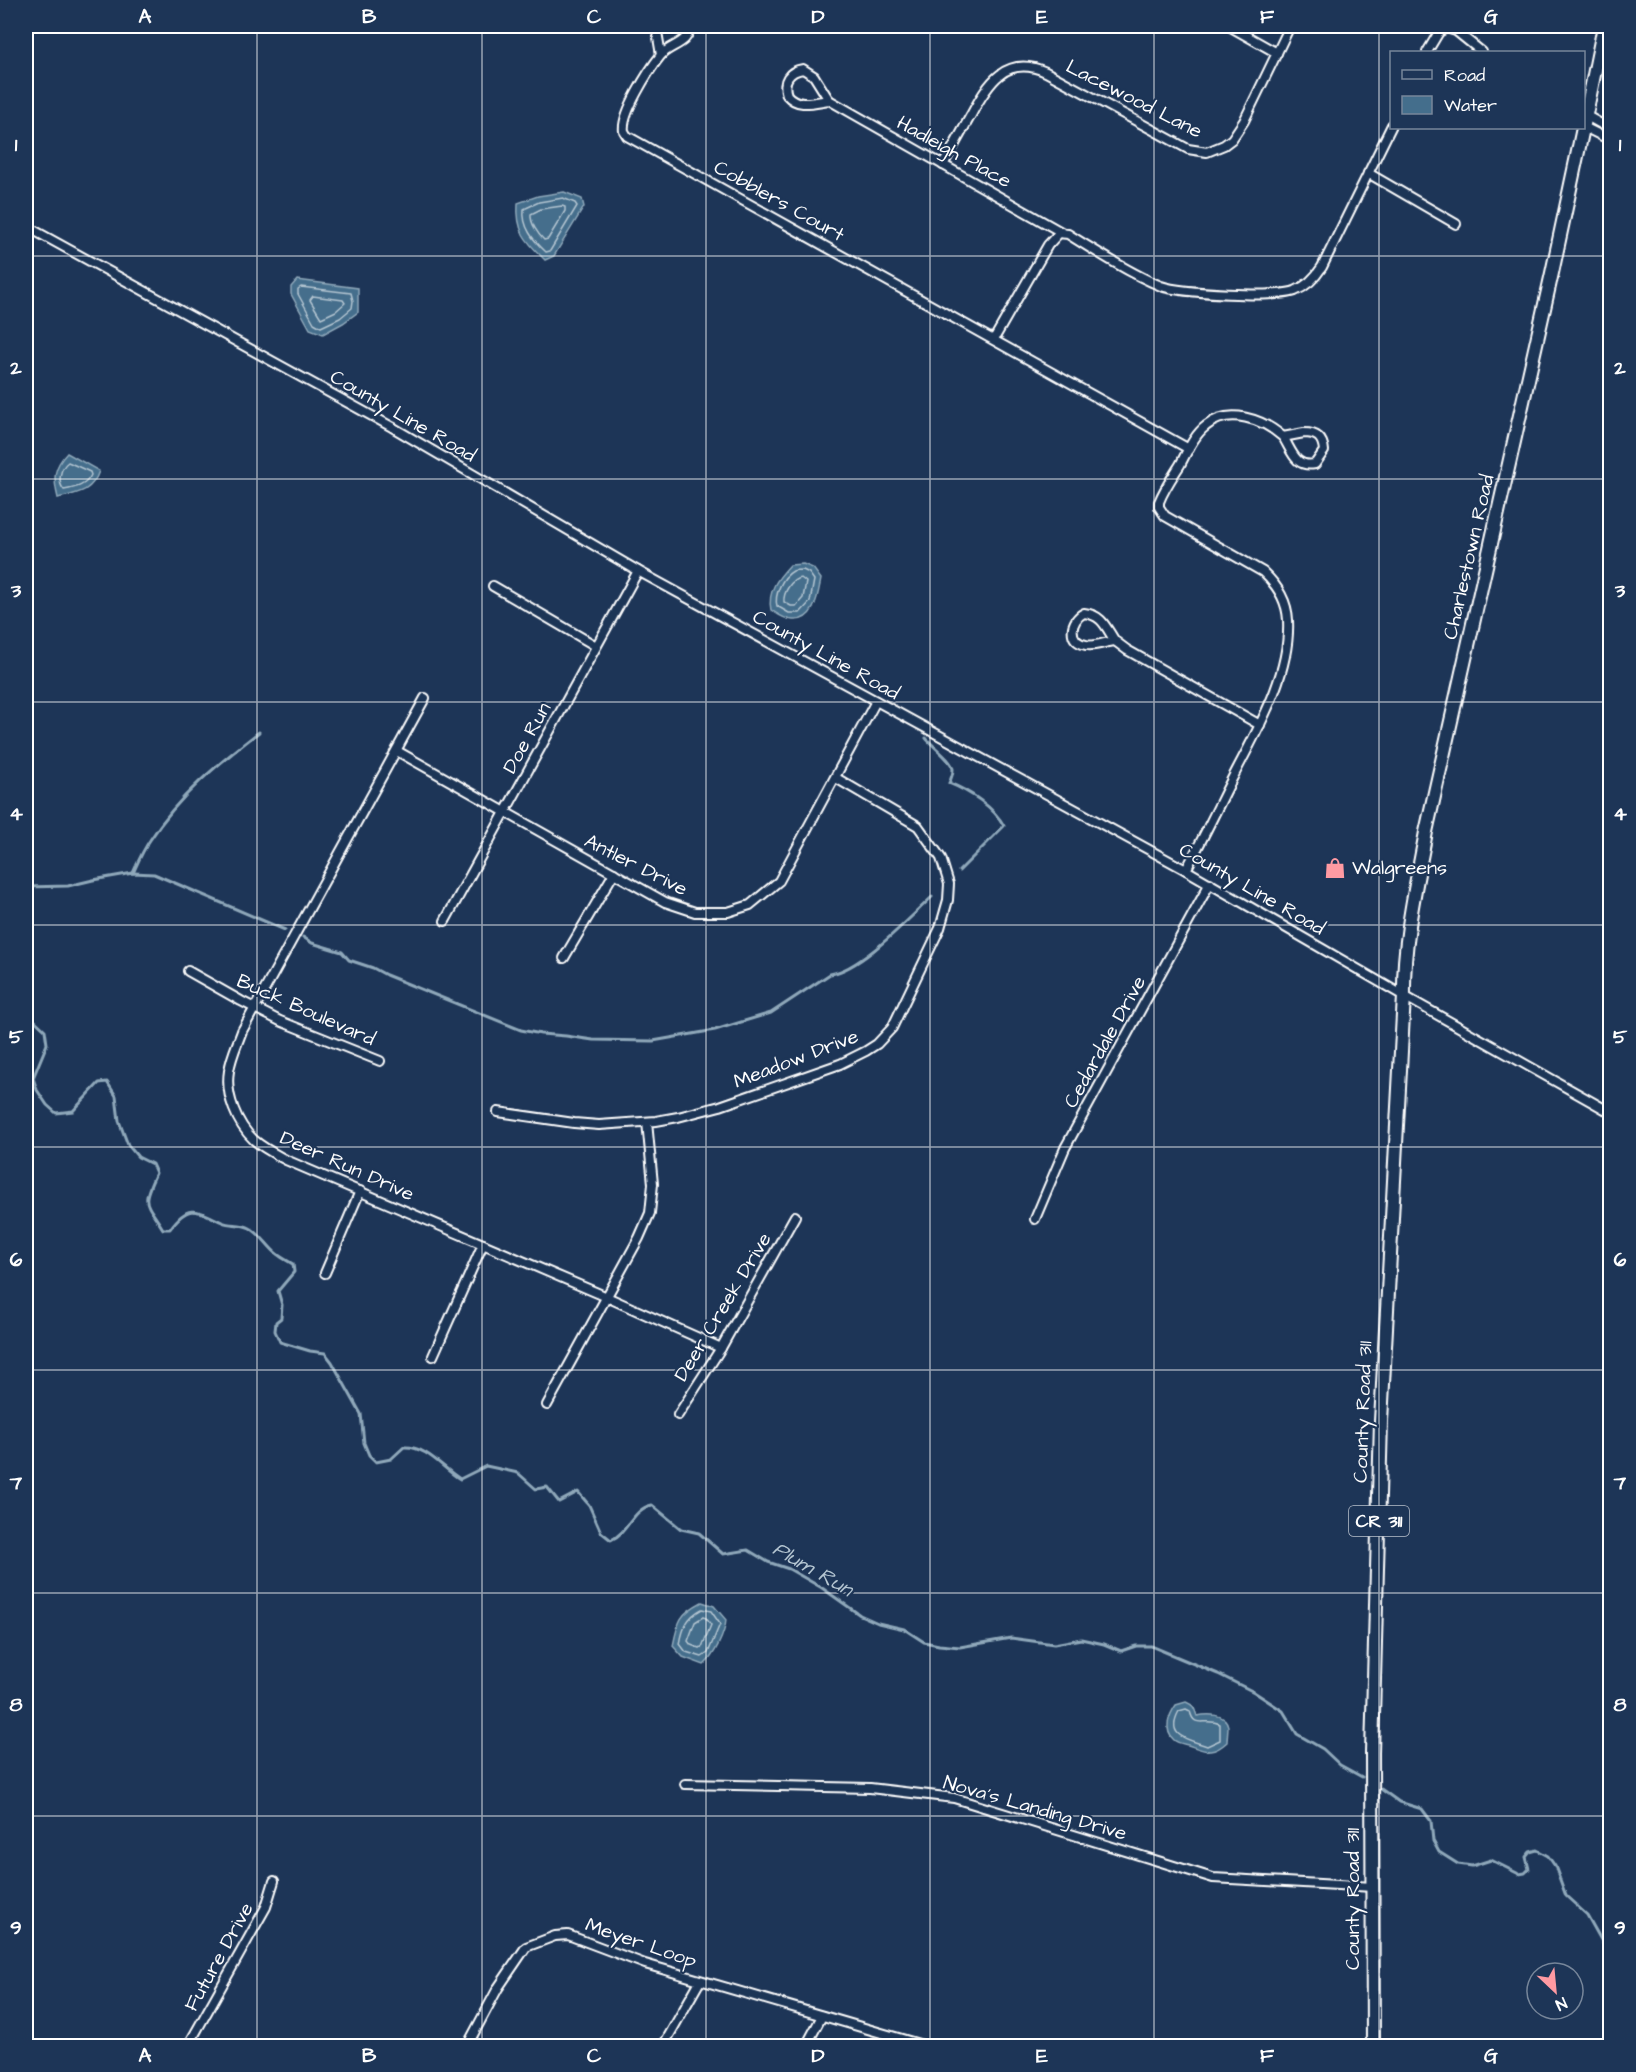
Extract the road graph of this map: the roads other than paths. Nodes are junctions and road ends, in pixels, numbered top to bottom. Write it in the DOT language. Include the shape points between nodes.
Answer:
graph roads {
  1 [pos="656,26"];
  2 [pos="690,26"];
  3 [pos="1228,26"];
  4 [pos="1290,26"];
  5 [pos="1450,26"];
  6 [pos="1604,26"];
  7 [pos="1473,44"];
  8 [pos="1428,51"];
  9 [pos="1481,51"];
  10 [pos="1277,53"];
  11 [pos="661,55"];
  12 [pos="829,100"];
  13 [pos="1585,117"];
  14 [pos="1585,122"];
  15 [pos="1585,123"];
  16 [pos="1390,129"];
  17 [pos="1583,129"];
  18 [pos="1611,129"];
  19 [pos="1611,140"];
  20 [pos="944,165"];
  21 [pos="1368,173"];
  22 [pos="1456,224"];
  23 [pos="26,226"];
  24 [pos="1063,233"];
  25 [pos="994,339"];
  26 [pos="1283,437"];
  27 [pos="1189,448"];
  28 [pos="638,571"];
  29 [pos="493,586"];
  30 [pos="1114,641"];
  31 [pos="596,646"];
  32 [pos="425,698"];
  33 [pos="876,701"];
  34 [pos="1260,725"];
  35 [pos="397,751"];
  36 [pos="836,778"];
  37 [pos="505,813"];
  38 [pos="1186,870"];
  39 [pos="614,873"];
  40 [pos="1210,883"];
  41 [pos="445,921"];
  42 [pos="564,958"];
  43 [pos="188,970"];
  44 [pos="1404,996"];
  45 [pos="254,1008"];
  46 [pos="380,1061"];
  47 [pos="498,1112"];
  48 [pos="1611,1112"];
  49 [pos="647,1122"];
  50 [pos="360,1191"];
  51 [pos="795,1216"];
  52 [pos="1035,1219"];
  53 [pos="483,1244"];
  54 [pos="325,1273"];
  55 [pos="606,1296"];
  56 [pos="721,1348"];
  57 [pos="433,1356"];
  58 [pos="547,1405"];
  59 [pos="678,1415"];
  60 [pos="685,1784"];
  61 [pos="274,1881"];
  62 [pos="1373,1887"];
  63 [pos="700,1981"];
  64 [pos="822,2016"];
  65 [pos="188,2046"];
  66 [pos="467,2046"];
  67 [pos="663,2046"];
  68 [pos="806,2046"];
  69 [pos="927,2046"];
  70 [pos="1374,2046"];
  1 -- 11 [label="street"];
  2 -- 11 [label="street, Cobblers Court" via="685,40"];
  3 -- 10 [label="street"];
  4 -- 10 [label="street, Lacewood Lane"];
  5 -- 7 [label="street"];
  6 -- 13 [label="main road, Charlestown Road"];
  7 -- 8 [label="street" via="1446,28"];
  7 -- 9 [label="street"];
  10 -- 20 [label="street, Lacewood Lane" via="1238,130 1216,149 1188,149 1046,72 1021,66 992,81"];
  11 -- 25 [label="street, Cobblers Court" via="624,121 627,136"];
  12 -- 12 [label="street, Hadleigh Place" via="809,71 797,70 787,78 785,90 796,102"];
  12 -- 20 [label="street, Hadleigh Place"];
  14 -- 18 [label="street"];
  15 -- 19 [label="street"];
  16 -- 21 [label="street, Hadleigh Place"];
  17 -- 44 [label="main road, Charlestown Road" via="1424,841 1407,936"];
  20 -- 24 [label="street, Hadleigh Place"];
  21 -- 22 [label="street"];
  21 -- 24 [label="street, Hadleigh Place" via="1317,276 1287,293 1168,288"];
  23 -- 28 [label="street, County Line Road" via="392,427"];
  24 -- 25 [label="street" via="1052,238"];
  25 -- 27 [label="street, Cobblers Court"];
  26 -- 26 [label="street" via="1293,457 1303,465 1315,464 1322,456 1322,441 1316,434"];
  26 -- 27 [label="street" via="1245,417 1228,416 1204,427"];
  27 -- 34 [label="street" via="1162,496 1161,513 1263,572 1278,588 1286,608 1284,653 1276,687"];
  28 -- 31 [label="street, Doe Run"];
  28 -- 33 [label="street, County Line Road"];
  29 -- 31 [label="street"];
  30 -- 30 [label="street" via="1104,622 1095,615 1084,613 1073,624 1073,636 1081,644 1093,646"];
  30 -- 34 [label="street"];
  31 -- 37 [label="street, Doe Run"];
  32 -- 35 [label="street, Deer Run Drive"];
  33 -- 36 [label="street, Antler Drive"];
  33 -- 38 [label="street, County Line Road"];
  34 -- 38 [label="street"];
  35 -- 37 [label="street, Antler Drive"];
  35 -- 45 [label="street, Deer Run Drive"];
  36 -- 39 [label="street, Antler Drive" via="779,880 750,905 728,912 695,912 665,902"];
  36 -- 49 [label="street, Meadow Drive" via="918,826 941,858 949,884 940,928 892,1028 877,1044 840,1064 720,1106"];
  37 -- 39 [label="street, Antler Drive"];
  37 -- 41 [label="street, Doe Run"];
  38 -- 40 [label="street, County Line Road"];
  39 -- 42 [label="street"];
  40 -- 44 [label="street, County Line Road"];
  40 -- 52 [label="street, Cedardale Drive" via="1065,1148"];
  43 -- 45 [label="street, Buck Boulevard"];
  44 -- 48 [label="street, County Line Road"];
  44 -- 62 [label="main road, County Road 311 / CR 311" via="1381,1421 1372,1753"];
  45 -- 46 [label="street, Buck Boulevard"];
  45 -- 50 [label="street, Deer Run Drive" via="228,1073 227,1084 242,1125 255,1140 286,1160"];
  47 -- 49 [label="street, Meadow Drive" via="599,1125"];
  49 -- 55 [label="street" via="653,1184 650,1214"];
  50 -- 53 [label="street, Deer Run Drive"];
  50 -- 54 [label="street"];
  51 -- 56 [label="street, Deer Creek Drive"];
  53 -- 55 [label="street, Deer Run Drive"];
  53 -- 57 [label="street"];
  55 -- 56 [label="street, Deer Run Drive"];
  55 -- 58 [label="street"];
  56 -- 59 [label="street, Deer Creek Drive"];
  60 -- 62 [label="street, Nova's Landing Drive" via="870,1788 954,1798 1213,1878"];
  61 -- 65 [label="street, Future Drive" via="266,1907"];
  62 -- 70 [label="main road, County Road 311 / CR 311"];
  63 -- 64 [label="street, Meyer Loop"];
  63 -- 66 [label="street, Meyer Loop" via="568,1935 536,1941 526,1947 498,1988"];
  63 -- 67 [label="street"];
  64 -- 68 [label="street"];
  64 -- 69 [label="street, Meyer Loop"];
}
